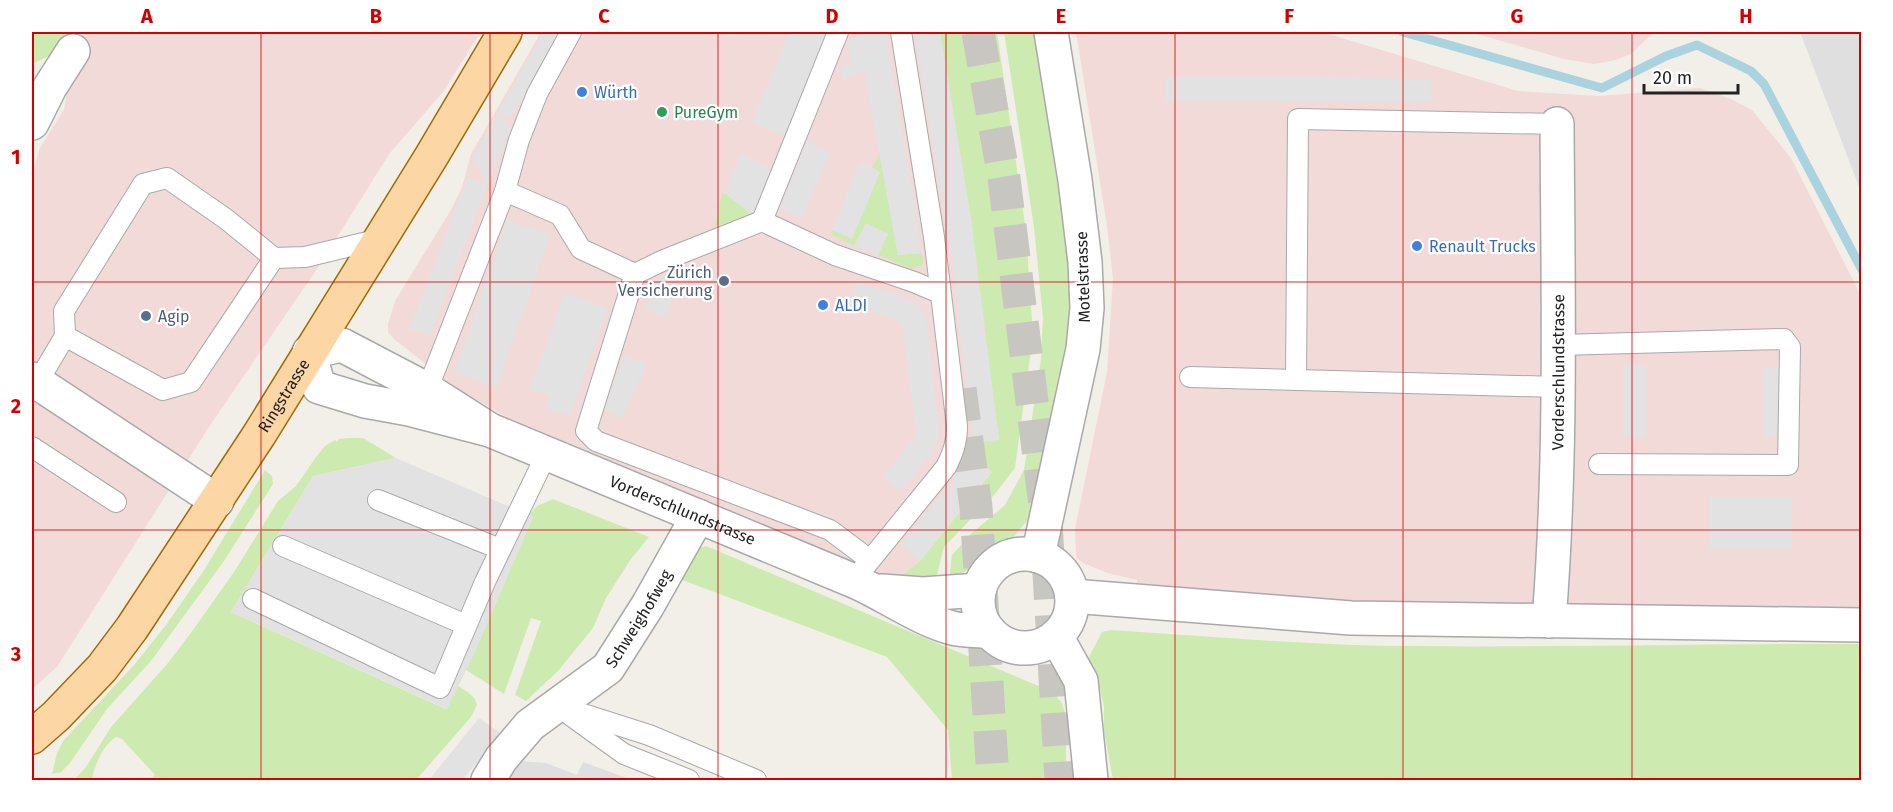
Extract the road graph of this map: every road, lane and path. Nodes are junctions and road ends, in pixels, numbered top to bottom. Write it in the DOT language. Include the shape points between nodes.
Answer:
graph roads {
  1 [pos="505,32"];
  2 [pos="571,32"];
  3 [pos="838,32"];
  4 [pos="901,32"];
  5 [pos="1051,32"];
  6 [pos="75,41"];
  7 [pos="32,123"];
  8 [pos="1557,124"];
  9 [pos="505,191"];
  10 [pos="762,220"];
  11 [pos="380,239"];
  12 [pos="274,258"];
  13 [pos="634,274"];
  14 [pos="940,293"];
  15 [pos="65,336"];
  16 [pos="1559,345"];
  17 [pos="309,352"];
  18 [pos="1190,377"];
  19 [pos="1296,379"];
  20 [pos="34,385"];
  21 [pos="1557,387"];
  22 [pos="417,399"];
  23 [pos="32,447"];
  24 [pos="547,453"];
  25 [pos="1599,464"];
  26 [pos="378,500"];
  27 [pos="217,501"];
  28 [pos="116,502"];
  29 [pos="698,516"];
  30 [pos="283,546"];
  31 [pos="500,549"];
  32 [pos="1038,556"];
  33 [pos="866,577"];
  34 [pos="979,590"];
  35 [pos="1072,596"];
  36 [pos="253,599"];
  37 [pos="1549,621"];
  38 [pos="466,625"];
  39 [pos="1862,625"];
  40 [pos="990,632"];
  41 [pos="1056,636"];
  42 [pos="558,706"];
  43 [pos="32,738"];
  44 [pos="488,780"];
  45 [pos="689,780"];
  46 [pos="756,780"];
  47 [pos="1091,780"];
  1 -- 11 [label="main road, Ringstrasse"];
  2 -- 9 [label="lane" via="537,94"];
  3 -- 10 [label="lane"];
  4 -- 14 [label="lane"];
  5 -- 32 [label="street, Motelstrasse" via="1077,195 1087,308 1083,349"];
  6 -- 7 [label="street"];
  8 -- 16 [label="street, Vorderschlundstrasse"];
  8 -- 19 [label="lane" via="1298,118"];
  9 -- 13 [label="lane" via="560,215 581,249"];
  9 -- 22 [label="lane" via="433,375"];
  10 -- 13 [label="lane"];
  10 -- 14 [label="lane" via="835,255"];
  11 -- 12 [label="lane" via="305,257"];
  11 -- 17 [label="main road, Ringstrasse"];
  12 -- 15 [label="lane" via="191,382 163,390"];
  12 -- 15 [label="lane" via="167,178 142,184 64,311"];
  13 -- 33 [label="lane" via="586,431 596,441 830,531"];
  14 -- 33 [label="lane" via="957,426 955,449"];
  15 -- 20 [label="lane"];
  16 -- 21 [label="street, Vorderschlundstrasse"];
  16 -- 25 [label="lane" via="1784,339 1790,347 1788,465"];
  17 -- 22 [label="street, Vorderschlundstrasse" via="342,345"];
  17 -- 22 [label="street, Vorderschlundstrasse" via="319,387 365,401"];
  17 -- 27 [label="main road, Ringstrasse"];
  18 -- 19 [label="lane"];
  19 -- 21 [label="lane"];
  20 -- 27 [label="street"];
  21 -- 37 [label="street, Vorderschlundstrasse"];
  22 -- 24 [label="street, Vorderschlundstrasse"];
  23 -- 28 [label="lane"];
  24 -- 29 [label="street, Vorderschlundstrasse"];
  24 -- 31 [label="lane"];
  26 -- 31 [label="lane"];
  27 -- 43 [label="main road, Ringstrasse" via="114,653"];
  29 -- 33 [label="street, Vorderschlundstrasse"];
  29 -- 42 [label="street, Schweighofweg" via="608,668"];
  30 -- 38 [label="lane"];
  31 -- 38 [label="lane"];
  32 -- 34 [label="street" via="1020,554 1002,560 987,572"];
  32 -- 35 [label="street" via="1054,564 1066,579"];
  33 -- 34 [label="street, Vorderschlundstrasse" via="923,594"];
  33 -- 40 [label="street, Vorderschlundstrasse" via="915,614 954,628"];
  34 -- 40 [label="street" via="981,619"];
  35 -- 37 [label="street" via="1351,618"];
  35 -- 41 [label="street" via="1071,611"];
  36 -- 38 [label="lane" via="440,688"];
  37 -- 39 [label="street"];
  40 -- 41 [label="street" via="1015,647 1044,644"];
  41 -- 47 [label="street" via="1081,681"];
  42 -- 44 [label="street, Schweighofweg" via="530,725"];
  42 -- 45 [label="lane" via="624,754"];
  42 -- 46 [label="lane" via="649,735"];
}
